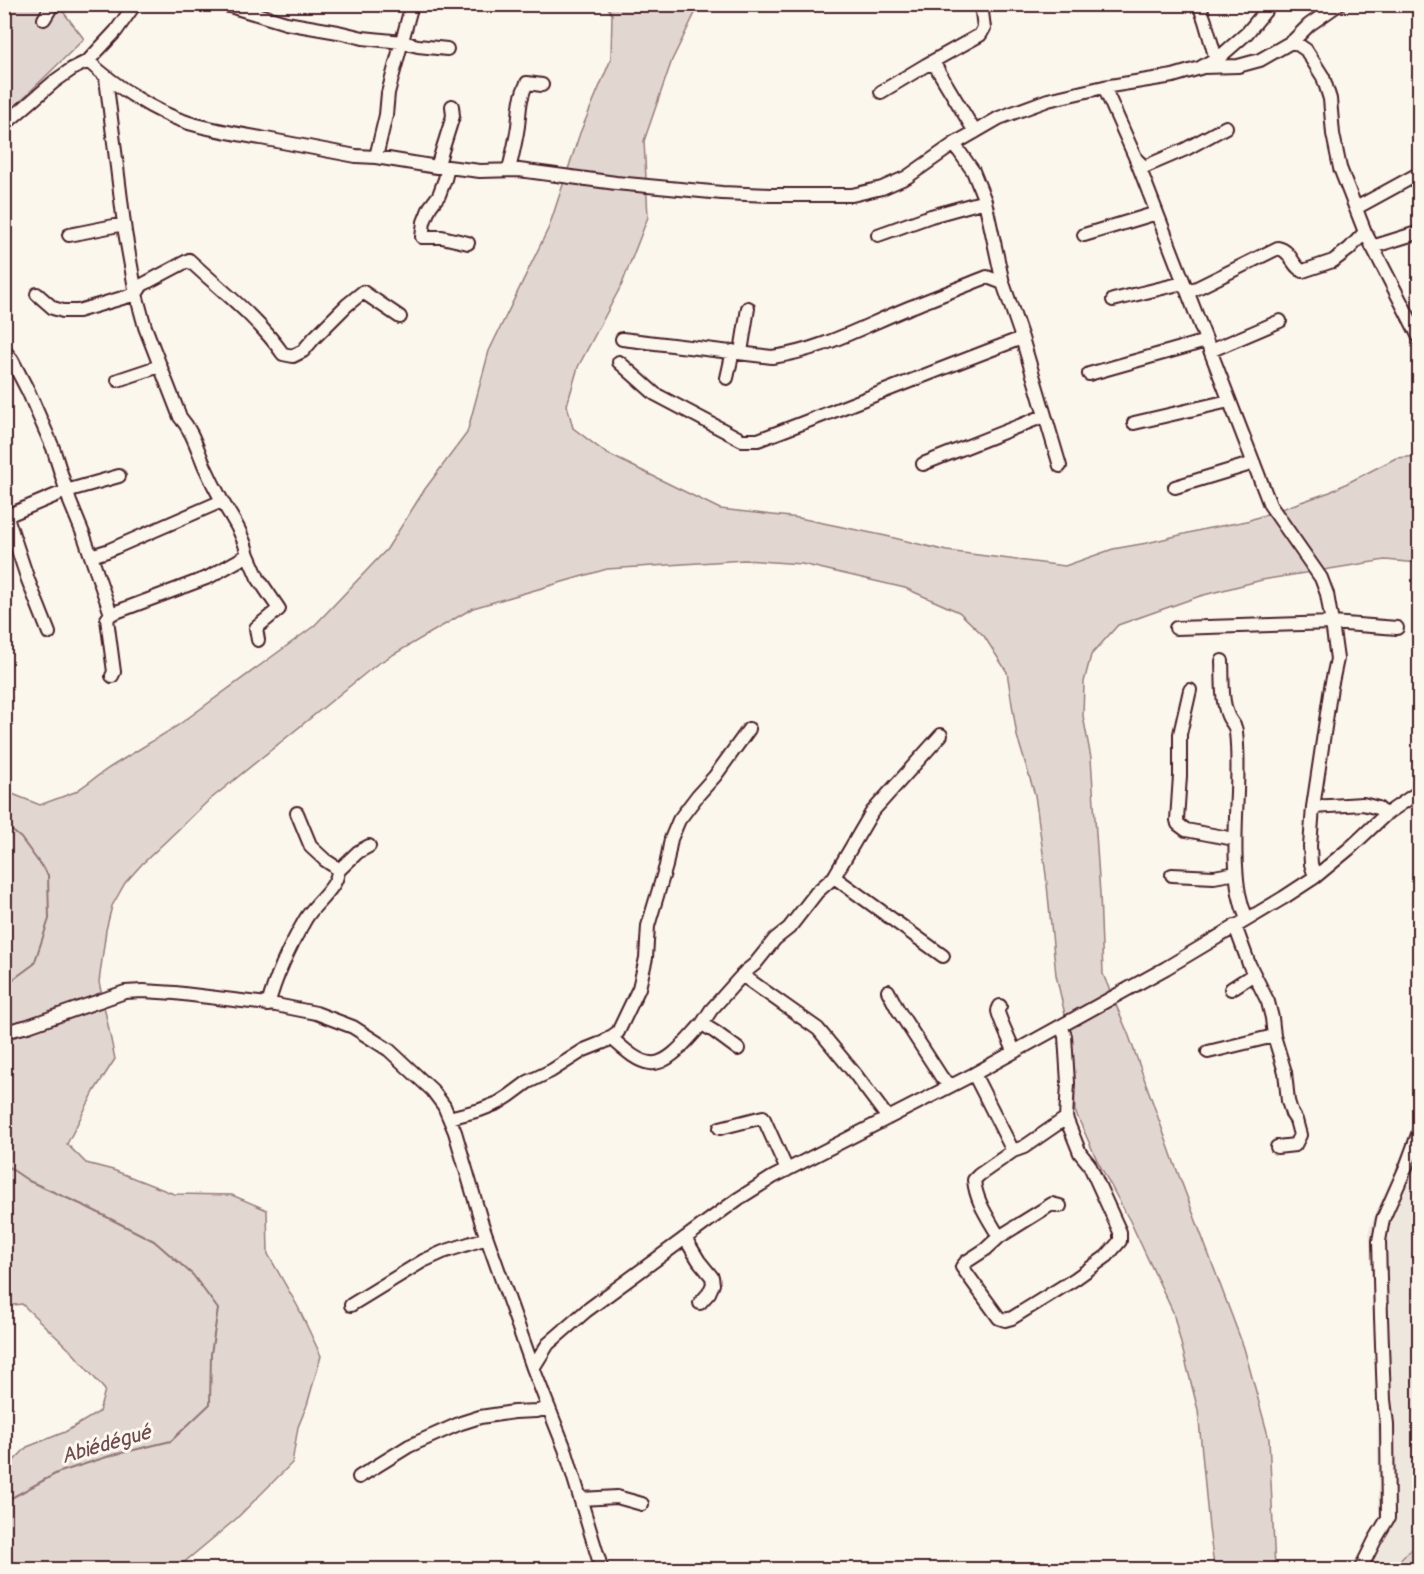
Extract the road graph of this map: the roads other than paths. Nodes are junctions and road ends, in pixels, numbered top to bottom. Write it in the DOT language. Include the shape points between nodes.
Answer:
graph roads {
  1 [pos="53,4"];
  2 [pos="135,4"];
  3 [pos="221,4"];
  4 [pos="412,4"];
  5 [pos="981,4"];
  6 [pos="1199,4"];
  7 [pos="1271,4"];
  8 [pos="1339,4"];
  9 [pos="44,19"];
  10 [pos="1293,41"];
  11 [pos="402,42"];
  12 [pos="447,49"];
  13 [pos="1216,59"];
  14 [pos="88,61"];
  15 [pos="926,65"];
  16 [pos="1200,68"];
  17 [pos="106,78"];
  18 [pos="542,85"];
  19 [pos="1104,87"];
  20 [pos="881,92"];
  21 [pos="452,106"];
  22 [pos="4,125"];
  23 [pos="1226,128"];
  24 [pos="975,132"];
  25 [pos="954,144"];
  26 [pos="376,157"];
  27 [pos="1136,159"];
  28 [pos="442,167"];
  29 [pos="509,170"];
  30 [pos="1419,173"];
  31 [pos="986,201"];
  32 [pos="1356,208"];
  33 [pos="1157,213"];
  34 [pos="124,224"];
  35 [pos="1365,232"];
  36 [pos="1419,232"];
  37 [pos="69,235"];
  38 [pos="878,235"];
  39 [pos="1084,235"];
  40 [pos="468,243"];
  41 [pos="1372,247"];
  42 [pos="1003,283"];
  43 [pos="1184,285"];
  44 [pos="37,294"];
  45 [pos="136,294"];
  46 [pos="1113,300"];
  47 [pos="748,308"];
  48 [pos="400,317"];
  49 [pos="1280,321"];
  50 [pos="1022,338"];
  51 [pos="622,339"];
  52 [pos="1419,339"];
  53 [pos="1208,346"];
  54 [pos="4,350"];
  55 [pos="737,352"];
  56 [pos="619,362"];
  57 [pos="160,366"];
  58 [pos="1089,374"];
  59 [pos="727,378"];
  60 [pos="118,380"];
  61 [pos="1229,401"];
  62 [pos="1044,416"];
  63 [pos="1134,423"];
  64 [pos="1254,463"];
  65 [pos="923,464"];
  66 [pos="1060,466"];
  67 [pos="119,476"];
  68 [pos="1175,487"];
  69 [pos="66,491"];
  70 [pos="222,501"];
  71 [pos="6,514"];
  72 [pos="248,555"];
  73 [pos="91,556"];
  74 [pos="111,614"];
  75 [pos="1332,623"];
  76 [pos="1176,628"];
  77 [pos="1397,628"];
  78 [pos="49,633"];
  79 [pos="258,640"];
  80 [pos="1222,662"];
  81 [pos="112,676"];
  82 [pos="1190,690"];
  83 [pos="749,729"];
  84 [pos="941,735"];
  85 [pos="1419,791"];
  86 [pos="1313,807"];
  87 [pos="297,813"];
  88 [pos="1385,815"];
  89 [pos="1234,839"];
  90 [pos="369,846"];
  91 [pos="338,871"];
  92 [pos="1236,873"];
  93 [pos="1172,875"];
  94 [pos="834,877"];
  95 [pos="1316,878"];
  96 [pos="1247,919"];
  97 [pos="1235,927"];
  98 [pos="943,956"];
  99 [pos="1254,974"];
  100 [pos="742,975"];
  101 [pos="1231,989"];
  102 [pos="888,992"];
  103 [pos="268,1005"];
  104 [pos="1000,1006"];
  105 [pos="702,1024"];
  106 [pos="1061,1026"];
  107 [pos="4,1032"];
  108 [pos="1274,1036"];
  109 [pos="610,1037"];
  110 [pos="738,1049"];
  111 [pos="1014,1051"];
  112 [pos="1208,1052"];
  113 [pos="974,1074"];
  114 [pos="951,1085"];
  115 [pos="449,1118"];
  116 [pos="888,1118"];
  117 [pos="1066,1118"];
  118 [pos="720,1128"];
  119 [pos="1419,1129"];
  120 [pos="1277,1147"];
  121 [pos="1013,1151"];
  122 [pos="787,1170"];
  123 [pos="1060,1206"];
  124 [pos="999,1237"];
  125 [pos="487,1238"];
  126 [pos="685,1238"];
  127 [pos="700,1303"];
  128 [pos="351,1305"];
  129 [pos="523,1340"];
  130 [pos="548,1344"];
  131 [pos="533,1368"];
  132 [pos="549,1408"];
  133 [pos="359,1477"];
  134 [pos="581,1499"];
  135 [pos="642,1504"];
  136 [pos="602,1569"];
  137 [pos="1360,1569"];
  1 -- 9 [label="street"];
  2 -- 14 [label="street"];
  3 -- 11 [label="street" via="286,23"];
  4 -- 11 [label="street"];
  5 -- 15 [label="street" via="984,28 980,35"];
  6 -- 13 [label="street"];
  7 -- 13 [label="street"];
  8 -- 10 [label="street"];
  10 -- 16 [label="street" via="1260,60 1238,66"];
  10 -- 32 [label="street" via="1306,50 1323,76 1340,168"];
  11 -- 12 [label="street"];
  11 -- 26 [label="street"];
  13 -- 16 [label="street"];
  14 -- 17 [label="street"];
  14 -- 22 [label="street" via="55,81"];
  15 -- 20 [label="street"];
  15 -- 24 [label="street" via="936,68"];
  16 -- 19 [label="street"];
  17 -- 26 [label="street" via="151,106 188,122"];
  17 -- 34 [label="street"];
  18 -- 29 [label="street" via="527,83 519,103"];
  19 -- 24 [label="street" via="999,117"];
  19 -- 27 [label="street"];
  21 -- 28 [label="street"];
  23 -- 27 [label="street" via="1144,167"];
  24 -- 25 [label="street"];
  25 -- 29 [label="street" via="908,177 852,195 722,194"];
  25 -- 31 [label="street" via="974,171"];
  26 -- 28 [label="street"];
  27 -- 33 [label="street"];
  28 -- 29 [label="street"];
  28 -- 40 [label="street" via="445,179 424,222 422,237"];
  30 -- 32 [label="street"];
  31 -- 38 [label="street"];
  31 -- 42 [label="street"];
  32 -- 35 [label="street"];
  33 -- 39 [label="street"];
  33 -- 43 [label="street"];
  34 -- 37 [label="street"];
  34 -- 45 [label="street"];
  35 -- 41 [label="street"];
  35 -- 43 [label="street" via="1333,261 1303,271 1285,249 1278,248 1191,291"];
  36 -- 41 [label="street"];
  41 -- 52 [label="street"];
  42 -- 50 [label="street"];
  42 -- 55 [label="street" via="987,277 838,339 784,355"];
  43 -- 46 [label="street"];
  43 -- 53 [label="street"];
  44 -- 45 [label="street" via="53,308 78,311"];
  45 -- 48 [label="street" via="142,285 189,260 259,325 283,354 292,356 303,351 363,292"];
  45 -- 57 [label="street"];
  47 -- 55 [label="street"];
  49 -- 53 [label="street"];
  50 -- 56 [label="street" via="750,441 655,394"];
  50 -- 62 [label="street"];
  51 -- 55 [label="street"];
  53 -- 58 [label="street"];
  53 -- 61 [label="street"];
  54 -- 69 [label="street" via="53,448"];
  55 -- 59 [label="street"];
  57 -- 60 [label="street"];
  57 -- 70 [label="street" via="180,417 189,427"];
  61 -- 63 [label="street"];
  61 -- 64 [label="street"];
  62 -- 65 [label="street"];
  62 -- 66 [label="street"];
  64 -- 68 [label="street"];
  64 -- 75 [label="street" via="1270,505 1321,578"];
  67 -- 69 [label="street"];
  69 -- 71 [label="street"];
  69 -- 73 [label="street"];
  70 -- 72 [label="street" via="234,518"];
  70 -- 73 [label="street"];
  71 -- 78 [label="street"];
  72 -- 74 [label="street" via="209,577"];
  72 -- 79 [label="street" via="279,609 256,628"];
  73 -- 74 [label="street"];
  74 -- 81 [label="street" via="107,619"];
  75 -- 76 [label="street"];
  75 -- 77 [label="street"];
  75 -- 86 [label="street" via="1336,659"];
  80 -- 89 [label="street" via="1223,698 1236,729"];
  82 -- 89 [label="street" via="1180,734 1178,824 1186,830"];
  83 -- 109 [label="street" via="679,820 648,926 639,988 618,1032"];
  84 -- 94 [label="street" via="872,813"];
  85 -- 88 [label="street"];
  86 -- 88 [label="street" via="1363,804 1378,808"];
  86 -- 95 [label="street" via="1310,846"];
  87 -- 91 [label="street" via="311,847"];
  88 -- 95 [label="street"];
  89 -- 92 [label="street"];
  90 -- 91 [label="street"];
  91 -- 103 [label="street" via="336,883 306,917"];
  92 -- 93 [label="street" via="1214,877"];
  92 -- 96 [label="street" via="1240,905"];
  94 -- 98 [label="street"];
  94 -- 100 [label="street"];
  95 -- 96 [label="street"];
  96 -- 97 [label="street"];
  97 -- 99 [label="street"];
  97 -- 106 [label="street"];
  99 -- 101 [label="street"];
  99 -- 108 [label="street" via="1268,1002"];
  100 -- 105 [label="street"];
  100 -- 116 [label="street" via="818,1029"];
  102 -- 114 [label="street" via="942,1078"];
  103 -- 107 [label="street" via="175,993 125,992"];
  103 -- 115 [label="street" via="316,1013 353,1027 389,1050 432,1090"];
  104 -- 111 [label="street" via="1000,1018"];
  105 -- 109 [label="street" via="677,1052 659,1063 633,1056"];
  105 -- 110 [label="street"];
  106 -- 111 [label="street"];
  106 -- 117 [label="street" via="1068,1083"];
  108 -- 112 [label="street"];
  108 -- 120 [label="street" via="1300,1135 1295,1145"];
  109 -- 115 [label="street" via="498,1103"];
  111 -- 113 [label="street"];
  113 -- 114 [label="street"];
  113 -- 121 [label="street"];
  114 -- 116 [label="street"];
  115 -- 125 [label="street"];
  116 -- 122 [label="street"];
  117 -- 121 [label="street"];
  117 -- 124 [label="street" via="1120,1232 1120,1241 1107,1256 1075,1279 1005,1320 999,1318 962,1267"];
  118 -- 122 [label="street" via="763,1117"];
  119 -- 137 [label="street" via="1383,1219 1379,1241 1388,1518"];
  121 -- 124 [label="street" via="974,1180 981,1206"];
  122 -- 126 [label="street" via="738,1199"];
  123 -- 124 [label="street" via="1052,1204"];
  125 -- 128 [label="street" via="423,1261"];
  125 -- 129 [label="street"];
  126 -- 127 [label="street" via="712,1277 709,1293"];
  126 -- 130 [label="street"];
  129 -- 130 [label="street"];
  129 -- 131 [label="street"];
  130 -- 131 [label="street"];
  131 -- 132 [label="street"];
  132 -- 133 [label="street" via="461,1423 409,1446"];
  132 -- 134 [label="street"];
  134 -- 135 [label="street" via="617,1497"];
  134 -- 136 [label="street"];
}
